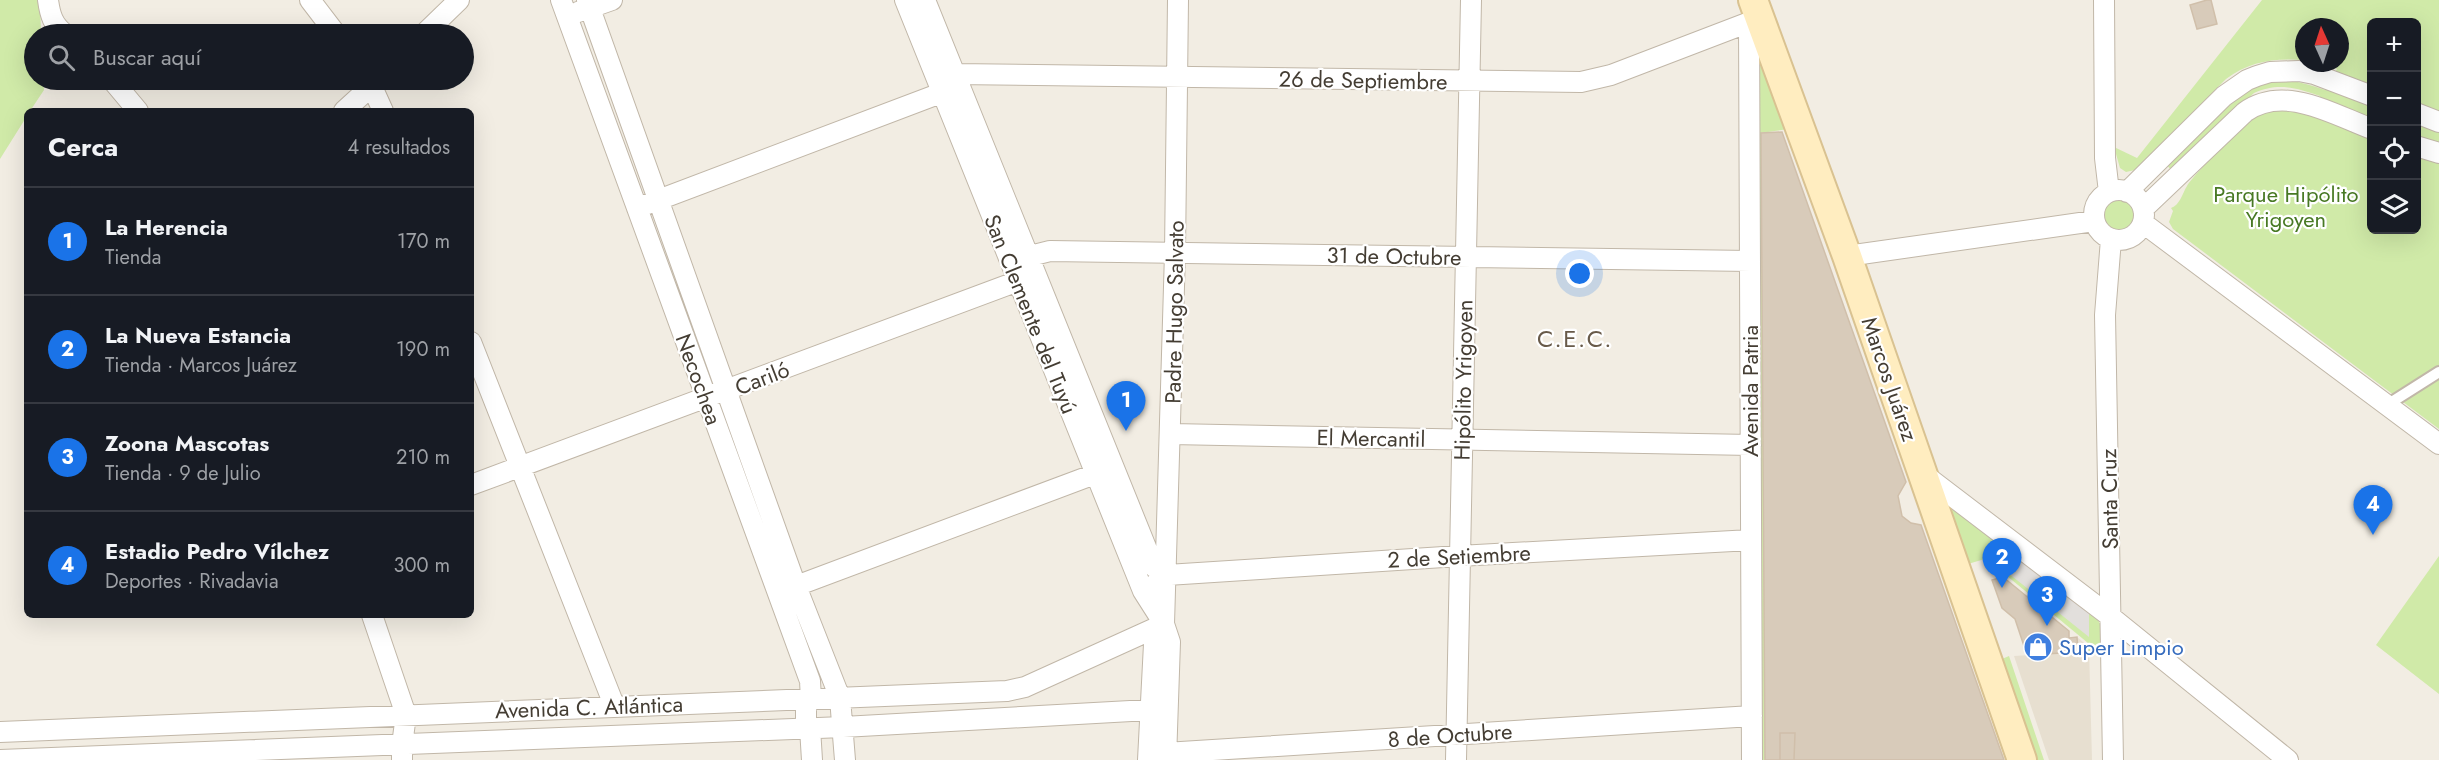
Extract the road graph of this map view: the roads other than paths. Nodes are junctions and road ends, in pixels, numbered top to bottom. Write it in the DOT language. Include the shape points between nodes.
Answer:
graph roads {
  1 [pos="48,0"];
  2 [pos="310,0"];
  3 [pos="459,0"];
  4 [pos="612,0"];
  5 [pos="905,0"];
  6 [pos="925,0"];
  7 [pos="1178,0"];
  8 [pos="1471,0"];
  9 [pos="2104,0"];
  10 [pos="588,4"];
  11 [pos="564,8"];
  12 [pos="1754,13"];
  13 [pos="54,24"];
  14 [pos="328,24"];
  15 [pos="434,24"];
  16 [pos="954,74"];
  17 [pos="1177,78"];
  18 [pos="1468,81"];
  19 [pos="120,90"];
  20 [pos="365,90"];
  21 [pos="377,90"];
  22 [pos="941,93"];
  23 [pos="2367,94"];
  24 [pos="135,108"];
  25 [pos="347,108"];
  26 [pos="382,108"];
  27 [pos="2421,115"];
  28 [pos="2439,122"];
  29 [pos="2367,127"];
  30 [pos="2421,148"];
  31 [pos="2439,153"];
  32 [pos="2118,192"];
  33 [pos="658,200"];
  34 [pos="637,208"];
  35 [pos="2143,216"];
  36 [pos="2094,221"];
  37 [pos="2110,239"];
  38 [pos="1175,253"];
  39 [pos="1034,254"];
  40 [pos="1847,256"];
  41 [pos="1465,257"];
  42 [pos="1750,261"];
  43 [pos="1018,282"];
  44 [pos="474,350"];
  45 [pos="2439,372"];
  46 [pos="2427,379"];
  47 [pos="2439,383"];
  48 [pos="727,391"];
  49 [pos="706,399"];
  50 [pos="2387,405"];
  51 [pos="1171,434"];
  52 [pos="1462,440"];
  53 [pos="2439,444"];
  54 [pos="1750,445"];
  55 [pos="519,468"];
  56 [pos="1923,473"];
  57 [pos="1095,474"];
  58 [pos="474,484"];
  59 [pos="1751,540"];
  60 [pos="1458,556"];
  61 [pos="1167,575"];
  62 [pos="796,586"];
  63 [pos="1143,591"];
  64 [pos="2111,617"];
  65 [pos="373,618"];
  66 [pos="1164,624"];
  67 [pos="840,698"];
  68 [pos="811,699"];
  69 [pos="614,705"];
  70 [pos="1159,710"];
  71 [pos="406,715"];
  72 [pos="1752,716"];
  73 [pos="843,727"];
  74 [pos="810,728"];
  75 [pos="0,732"];
  76 [pos="1456,735"];
  77 [pos="402,753"];
  78 [pos="1157,757"];
  79 [pos="35,759"];
  80 [pos="68,759"];
  81 [pos="0,760"];
  82 [pos="812,760"];
  83 [pos="845,760"];
  84 [pos="1455,760"];
  85 [pos="1752,760"];
  86 [pos="2022,760"];
  87 [pos="2113,760"];
  88 [pos="2288,760"];
  1 -- 13 [label="street"];
  2 -- 14 [label="street"];
  3 -- 15 [label="street"];
  4 -- 10 [label="street"];
  5 -- 22 [label="street, San Clemente del Tuyú"];
  6 -- 16 [label="street, San Clemente del Tuyú"];
  7 -- 17 [label="street, Padre Hugo Salvato"];
  8 -- 18 [label="street, Hipólito Yrigoyen"];
  9 -- 32 [label="street" via="2105,158"];
  10 -- 11 [label="street"];
  10 -- 33 [label="street, Necochea"];
  11 -- 34 [label="street, Necochea"];
  12 -- 18 [label="street, 26 de Septiembre" via="1611,75 1581,82"];
  12 -- 40 [label="main road, Marcos Juárez"];
  12 -- 42 [label="street, Avenida Patria"];
  16 -- 17 [label="street, 26 de Septiembre"];
  16 -- 22 [label="street"];
  16 -- 39 [label="street, San Clemente del Tuyú"];
  17 -- 18 [label="street, 26 de Septiembre"];
  17 -- 38 [label="street, Padre Hugo Salvato"];
  18 -- 41 [label="street, Hipólito Yrigoyen"];
  19 -- 24 [label="street"];
  20 -- 25 [label="street"];
  21 -- 26 [label="street"];
  22 -- 33 [label="street"];
  22 -- 43 [label="street, San Clemente del Tuyú"];
  23 -- 32 [label="street" via="2299,71 2257,76 2224,96"];
  27 -- 28 [label="street"];
  29 -- 35 [label="street" via="2294,100 2255,105"];
  30 -- 31 [label="street"];
  32 -- 35 [label="street" via="2137,198"];
  32 -- 36 [label="street" via="2098,201"];
  33 -- 34 [label="street"];
  33 -- 48 [label="street, Necochea"];
  34 -- 49 [label="street, Necochea"];
  35 -- 37 [label="street" via="2136,234 2117,241"];
  35 -- 50 [label="street"];
  36 -- 37 [label="street"];
  36 -- 40 [label="street"];
  37 -- 64 [label="street, Santa Cruz" via="2105,315"];
  38 -- 39 [label="street, 31 de Octubre" via="1050,250"];
  38 -- 41 [label="street, 31 de Octubre"];
  38 -- 51 [label="street, Padre Hugo Salvato"];
  39 -- 43 [label="street"];
  39 -- 61 [label="street, San Clemente del Tuyú" via="1154,567"];
  40 -- 56 [label="main road, Marcos Juárez"];
  41 -- 42 [label="street, 31 de Octubre"];
  41 -- 52 [label="street, Hipólito Yrigoyen"];
  42 -- 54 [label="street, Avenida Patria"];
  43 -- 48 [label="street, Cariló"];
  43 -- 57 [label="street, San Clemente del Tuyú"];
  44 -- 55 [label="street"];
  45 -- 46 [label="lane"];
  46 -- 47 [label="lane"];
  46 -- 50 [label="lane"];
  48 -- 49 [label="street, Cariló"];
  48 -- 62 [label="street, Necochea"];
  49 -- 55 [label="street, Cariló"];
  49 -- 68 [label="street, Necochea" via="810,681"];
  50 -- 53 [label="street"];
  51 -- 52 [label="street, El Mercantil"];
  51 -- 61 [label="street, Padre Hugo Salvato"];
  52 -- 54 [label="street, El Mercantil"];
  52 -- 60 [label="street, Hipólito Yrigoyen"];
  54 -- 59 [label="street, Avenida Patria"];
  55 -- 58 [label="street, Cariló"];
  55 -- 69 [label="street"];
  56 -- 64 [label="street"];
  56 -- 86 [label="main road, Marcos Juárez"];
  57 -- 62 [label="street"];
  57 -- 63 [label="street, San Clemente del Tuyú"];
  59 -- 60 [label="street, 2 de Setiembre"];
  59 -- 72 [label="street, Avenida Patria"];
  60 -- 61 [label="street, 2 de Setiembre"];
  60 -- 76 [label="street, Hipólito Yrigoyen"];
  61 -- 63 [label="street"];
  61 -- 66 [label="street, Padre Hugo Salvato"];
  62 -- 67 [label="street, Necochea"];
  63 -- 66 [label="street, San Clemente del Tuyú"];
  64 -- 87 [label="street, Santa Cruz"];
  64 -- 88 [label="street"];
  65 -- 71 [label="street"];
  66 -- 67 [label="street, Avenida C. Atlántica" via="1025,687 987,693"];
  66 -- 70 [label="street, Padre Hugo Salvato" via="1170,642"];
  67 -- 68 [label="street, Avenida C. Atlántica"];
  67 -- 73 [label="street, Necochea"];
  68 -- 69 [label="street, Avenida C. Atlántica"];
  68 -- 74 [label="street, Necochea" via="806,707"];
  69 -- 71 [label="street, Avenida C. Atlántica"];
  70 -- 73 [label="street, Avenida C. Atlántica"];
  70 -- 78 [label="street, Padre Hugo Salvato"];
  71 -- 75 [label="street, Avenida C. Atlántica"];
  71 -- 77 [label="street"];
  72 -- 76 [label="street, 8 de Octubre"];
  72 -- 85 [label="street, Avenida Patria"];
  73 -- 74 [label="street, Avenida C. Atlántica"];
  73 -- 83 [label="street, Necochea"];
  74 -- 77 [label="street, Avenida C. Atlántica"];
  74 -- 82 [label="street, Necochea"];
  76 -- 78 [label="street, 8 de Octubre"];
  76 -- 84 [label="street, Hipólito Yrigoyen"];
  77 -- 80 [label="street, Avenida C. Atlántica"];
  79 -- 80 [label="street, Avenida C. Atlántica"];
  79 -- 81 [label="street, Avenida C. Atlántica"];
}
